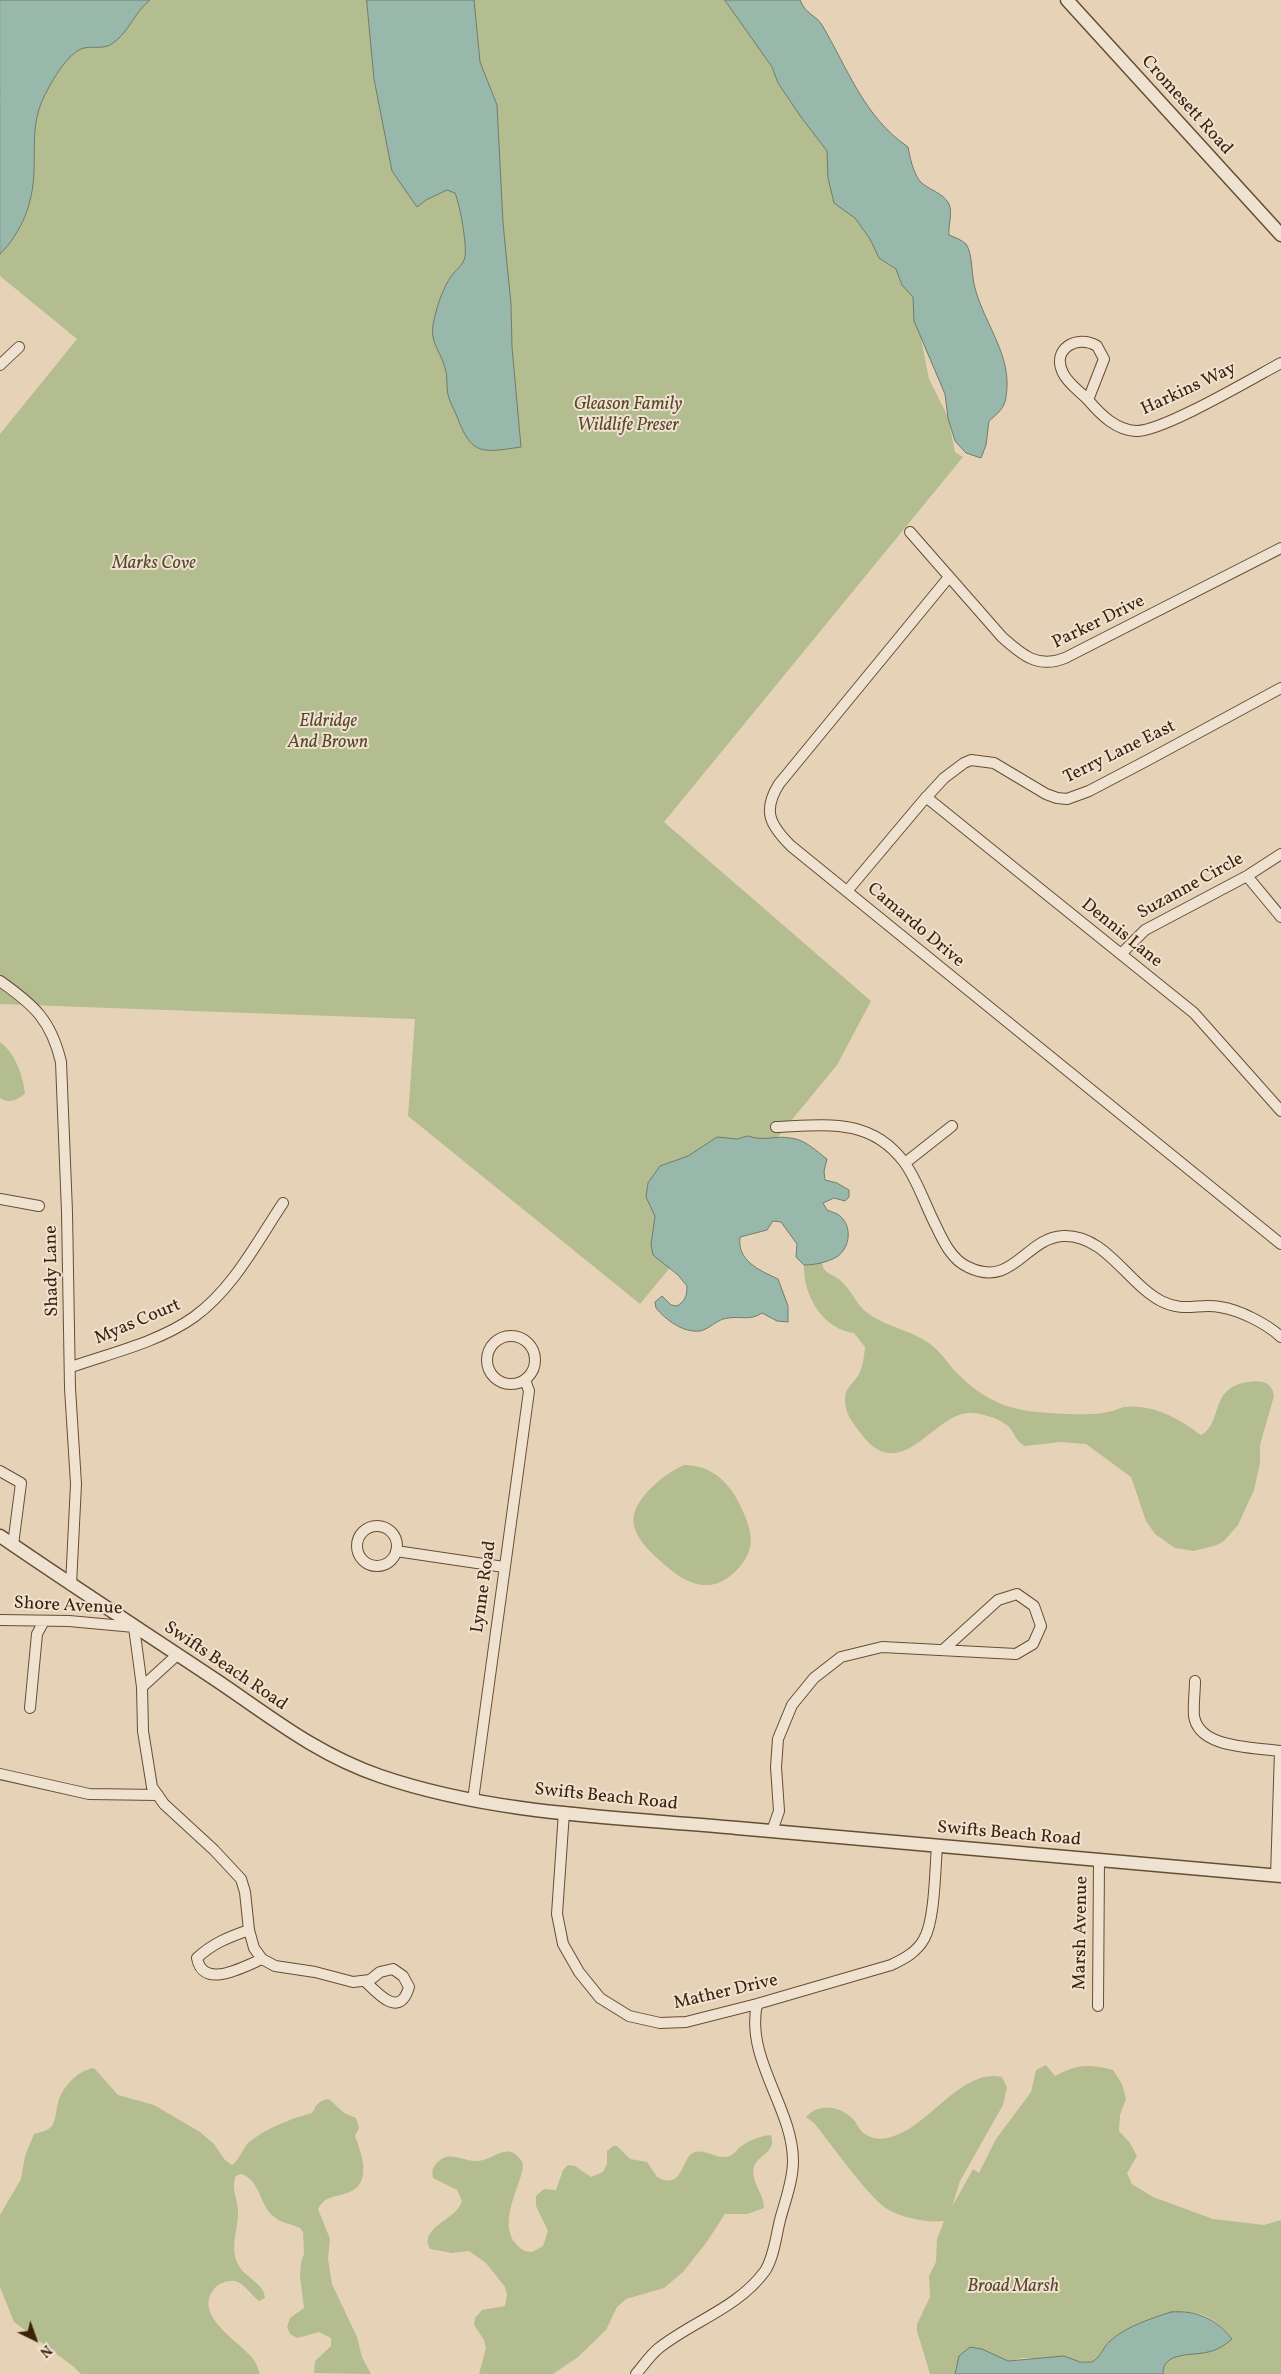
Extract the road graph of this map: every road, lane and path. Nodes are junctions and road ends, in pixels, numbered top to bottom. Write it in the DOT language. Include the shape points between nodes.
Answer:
graph roads {
  1 [pos="1067,0"];
  2 [pos="1281,235"];
  3 [pos="20,347"];
  4 [pos="1281,363"];
  5 [pos="0,365"];
  6 [pos="1088,400"];
  7 [pos="910,532"];
  8 [pos="1281,548"];
  9 [pos="948,577"];
  10 [pos="1281,688"];
  11 [pos="926,797"];
  12 [pos="1281,854"];
  13 [pos="1247,876"];
  14 [pos="848,890"];
  15 [pos="1281,917"];
  16 [pos="1121,954"];
  17 [pos="0,980"];
  18 [pos="1280,1109"];
  19 [pos="952,1126"];
  20 [pos="776,1127"];
  21 [pos="904,1163"];
  22 [pos="0,1199"];
  23 [pos="283,1203"];
  24 [pos="39,1206"];
  25 [pos="1281,1244"];
  26 [pos="1281,1337"];
  27 [pos="71,1367"];
  28 [pos="525,1380"];
  29 [pos="0,1471"];
  30 [pos="0,1536"];
  31 [pos="13,1545"];
  32 [pos="396,1551"];
  33 [pos="504,1567"];
  34 [pos="71,1585"];
  35 [pos="0,1620"];
  36 [pos="44,1621"];
  37 [pos="134,1627"];
  38 [pos="943,1650"];
  39 [pos="177,1655"];
  40 [pos="1195,1681"];
  41 [pos="142,1687"];
  42 [pos="30,1708"];
  43 [pos="1280,1751"];
  44 [pos="0,1774"];
  45 [pos="158,1795"];
  46 [pos="473,1800"];
  47 [pos="564,1812"];
  48 [pos="772,1832"];
  49 [pos="937,1846"];
  50 [pos="1099,1860"];
  51 [pos="1278,1876"];
  52 [pos="249,1930"];
  53 [pos="262,1959"];
  54 [pos="365,1981"];
  55 [pos="757,2004"];
  56 [pos="1098,2006"];
  57 [pos="636,2374"];
  1 -- 2 [label="street, Cromesett Road"];
  3 -- 5 [label="street"];
  4 -- 6 [label="street, Harkins Way" via="1149,430 1136,431 1116,425"];
  6 -- 6 [label="street, Harkins Way" via="1066,377 1060,365 1064,350 1070,344 1084,340 1097,346 1104,359"];
  7 -- 9 [label="street, Parker Drive"];
  8 -- 9 [label="street, Parker Drive" via="1053,663 1033,660 1014,648"];
  9 -- 14 [label="street, Camardo Drive" via="772,795 769,812 776,830 791,846"];
  10 -- 11 [label="street, Terry Lane East" via="1067,799 1046,794 994,763 971,760 957,767"];
  11 -- 14 [label="street, Terry Lane East"];
  11 -- 16 [label="street, Dennis Lane"];
  12 -- 13 [label="street, Suzanne Circle"];
  13 -- 15 [label="street"];
  13 -- 16 [label="street, Suzanne Circle" via="1145,930"];
  14 -- 25 [label="street, Camardo Drive" via="965,990"];
  16 -- 18 [label="street, Dennis Lane" via="1194,1013"];
  17 -- 27 [label="street, Shady Lane" via="26,1000 46,1022 56,1039 61,1062"];
  19 -- 21 [label="street"];
  20 -- 21 [label="street" via="834,1125 861,1129 880,1140"];
  21 -- 26 [label="street" via="940,1236 967,1267 987,1273 997,1272 1011,1267 1048,1240 1074,1236 1095,1245 1160,1300 1191,1309 1220,1306 1244,1315"];
  22 -- 24 [label="street"];
  23 -- 27 [label="street, Myas Court" via="233,1278 208,1306 162,1334"];
  27 -- 34 [label="street, Shady Lane" via="76,1484"];
  28 -- 28 [label="street, Lynne Road" via="534,1364 530,1346 514,1336 496,1341 487,1357 491,1375 507,1384"];
  28 -- 33 [label="street, Lynne Road" via="529,1391"];
  29 -- 31 [label="street" via="21,1483"];
  30 -- 31 [label="street, Swifts Beach Road"];
  31 -- 34 [label="street, Swifts Beach Road"];
  32 -- 32 [label="street" via="392,1533 378,1526 364,1531 357,1545 362,1560 376,1567 390,1562"];
  32 -- 33 [label="street"];
  33 -- 46 [label="street, Lynne Road"];
  34 -- 37 [label="street, Swifts Beach Road"];
  35 -- 36 [label="street, Shore Avenue"];
  36 -- 37 [label="street, Shore Avenue"];
  36 -- 42 [label="street" via="37,1634"];
  37 -- 39 [label="street, Swifts Beach Road"];
  37 -- 41 [label="street"];
  38 -- 38 [label="street" via="1016,1654 1033,1644 1041,1626 1034,1606 1017,1594 998,1600"];
  38 -- 48 [label="street" via="882,1647 841,1657 814,1678 792,1705 778,1739 779,1811"];
  39 -- 41 [label="street"];
  39 -- 46 [label="street, Swifts Beach Road" via="295,1736 343,1761 380,1776"];
  40 -- 43 [label="street" via="1194,1717 1202,1733 1215,1742"];
  41 -- 45 [label="street" via="143,1731 152,1787"];
  43 -- 51 [label="street"];
  44 -- 45 [label="street" via="88,1794"];
  45 -- 52 [label="street" via="240,1879 245,1892"];
  46 -- 47 [label="street, Swifts Beach Road"];
  47 -- 48 [label="street, Swifts Beach Road"];
  47 -- 55 [label="street, Mather Drive" via="557,1914 563,1944 578,1972 600,1998 629,2016 660,2023 686,2022"];
  48 -- 49 [label="street, Swifts Beach Road"];
  49 -- 50 [label="street, Swifts Beach Road"];
  49 -- 55 [label="street, Mather Drive" via="930,1920 925,1939 911,1954 891,1965"];
  50 -- 51 [label="street, Swifts Beach Road"];
  50 -- 56 [label="street, Marsh Avenue"];
  52 -- 53 [label="street" via="254,1948"];
  52 -- 53 [label="street" via="215,1943 197,1958 199,1966 211,1975 223,1974"];
  53 -- 54 [label="street" via="274,1966 353,1982"];
  55 -- 57 [label="street" via="754,2026 757,2043 789,2137 793,2161 770,2261 760,2277 736,2299 664,2345"];
}
